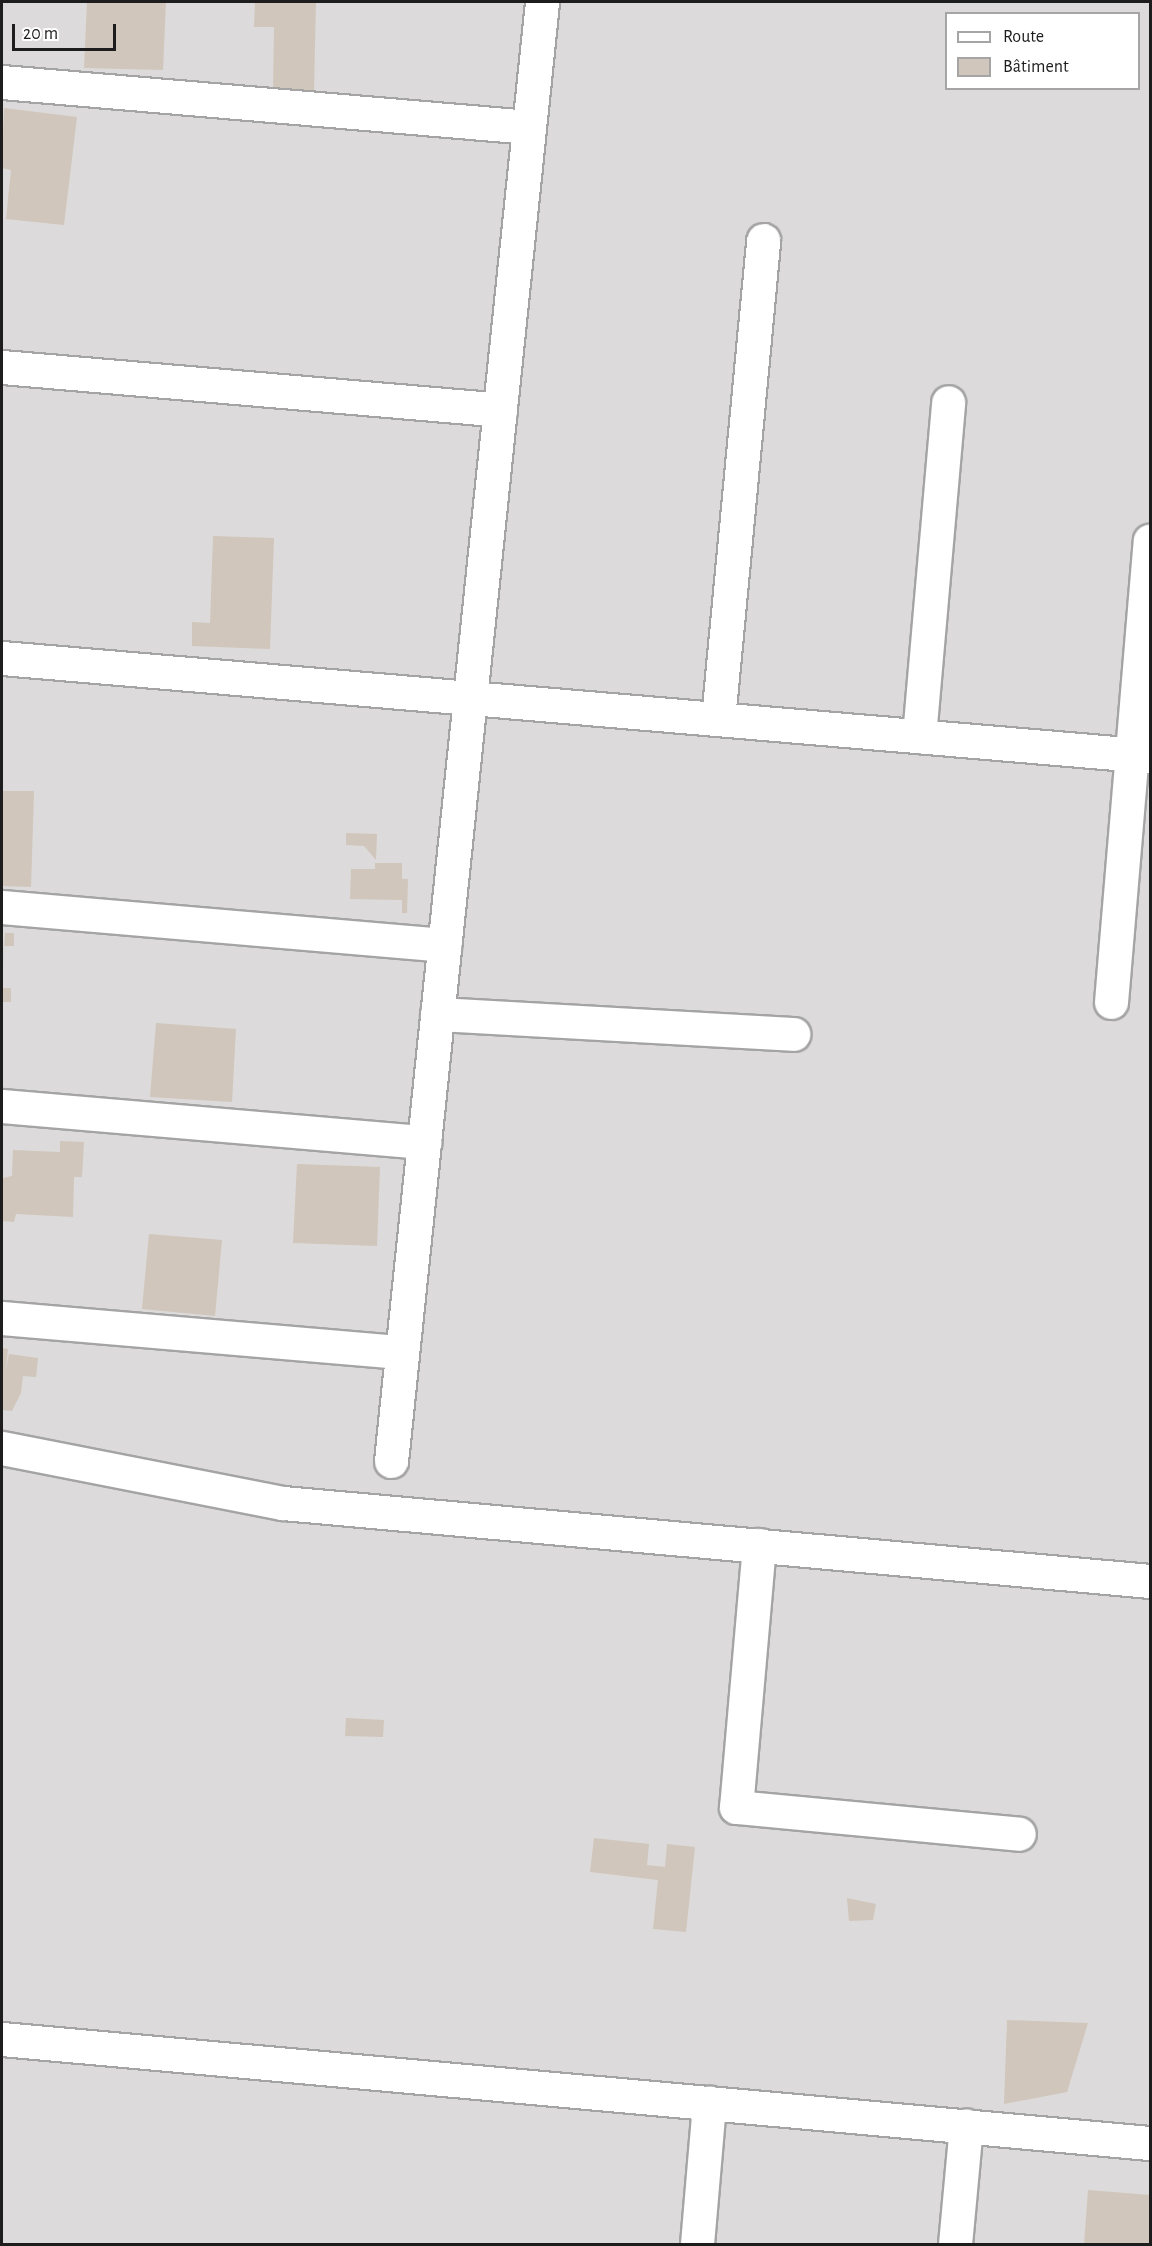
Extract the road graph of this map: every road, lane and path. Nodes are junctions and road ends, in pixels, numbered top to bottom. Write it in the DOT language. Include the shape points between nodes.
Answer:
graph roads {
  1 [pos="542,2"];
  2 [pos="2,82"];
  3 [pos="529,127"];
  4 [pos="763,240"];
  5 [pos="2,367"];
  6 [pos="948,402"];
  7 [pos="500,410"];
  8 [pos="1150,541"];
  9 [pos="2,658"];
  10 [pos="470,698"];
  11 [pos="718,719"];
  12 [pos="919,736"];
  13 [pos="1141,755"];
  14 [pos="2,907"];
  15 [pos="444,945"];
  16 [pos="1111,1002"];
  17 [pos="437,1014"];
  18 [pos="793,1034"];
  19 [pos="2,1106"];
  20 [pos="423,1142"];
  21 [pos="2,1317"];
  22 [pos="402,1352"];
  23 [pos="2,1448"];
  24 [pos="390,1461"];
  25 [pos="759,1545"];
  26 [pos="1150,1581"];
  27 [pos="1019,1834"];
  28 [pos="2,2039"];
  29 [pos="710,2103"];
  30 [pos="966,2126"];
  31 [pos="1150,2143"];
  32 [pos="697,2244"];
  33 [pos="955,2244"];
  1 -- 3 [label="street"];
  2 -- 3 [label="street"];
  3 -- 7 [label="street"];
  4 -- 11 [label="street"];
  5 -- 7 [label="street"];
  6 -- 12 [label="street"];
  7 -- 10 [label="street"];
  8 -- 13 [label="street"];
  9 -- 10 [label="street"];
  10 -- 11 [label="street"];
  10 -- 15 [label="street"];
  11 -- 12 [label="street"];
  12 -- 13 [label="street"];
  13 -- 16 [label="street"];
  14 -- 15 [label="street"];
  15 -- 17 [label="street"];
  17 -- 18 [label="street"];
  17 -- 20 [label="street"];
  19 -- 20 [label="street"];
  20 -- 22 [label="street"];
  21 -- 22 [label="street"];
  22 -- 24 [label="street"];
  23 -- 25 [label="street" via="282,1503"];
  25 -- 26 [label="street"];
  25 -- 27 [label="street" via="736,1807"];
  28 -- 29 [label="street"];
  29 -- 30 [label="street"];
  29 -- 32 [label="street"];
  30 -- 31 [label="street"];
  30 -- 33 [label="street"];
}
